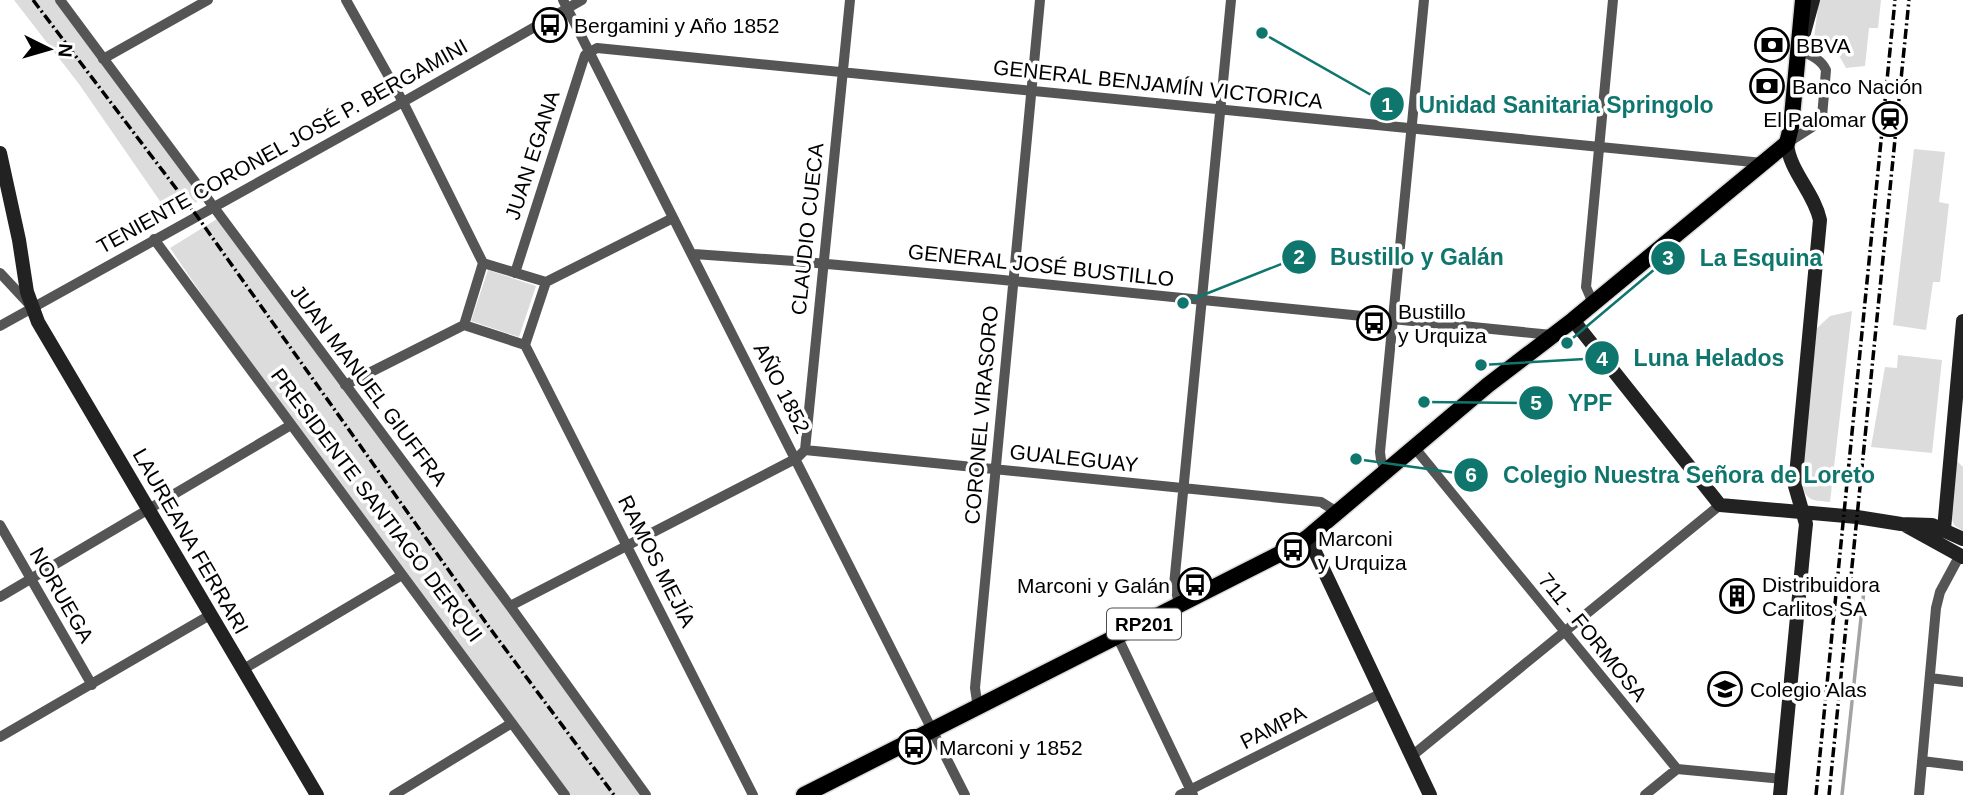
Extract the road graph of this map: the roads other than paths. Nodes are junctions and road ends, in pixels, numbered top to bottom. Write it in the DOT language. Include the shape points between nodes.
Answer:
graph roads {
  1 [pos="60,0"];
  2 [pos="208,0"];
  3 [pos="346,0"];
  4 [pos="582,0"];
  5 [pos="850,0"];
  6 [pos="1040,0"];
  7 [pos="1231,0"];
  8 [pos="1424,0"];
  9 [pos="1613,0"];
  10 [pos="1797,0"];
  11 [pos="1805,0"];
  12 [pos="1813,0"];
  13 [pos="566,4"];
  14 [pos="591,50"];
  15 [pos="1798,51"];
  16 [pos="103,59"];
  17 [pos="843,73"];
  18 [pos="1031,91"];
  19 [pos="403,102"];
  20 [pos="1221,110"];
  21 [pos="1411,128"];
  22 [pos="1787,143"];
  23 [pos="1598,146"];
  24 [pos="0,153"];
  25 [pos="1763,163"];
  26 [pos="213,207"];
  27 [pos="673,218"];
  28 [pos="154,239"];
  29 [pos="694,254"];
  30 [pos="483,263"];
  31 [pos="822,264"];
  32 [pos="0,273"];
  33 [pos="515,273"];
  34 [pos="1013,281"];
  35 [pos="546,282"];
  36 [pos="1202,300"];
  37 [pos="1593,303"];
  38 [pos="32,307"];
  39 [pos="1393,319"];
  40 [pos="1573,320"];
  41 [pos="1963,321"];
  42 [pos="464,325"];
  43 [pos="0,326"];
  44 [pos="1552,335"];
  45 [pos="525,345"];
  46 [pos="345,385"];
  47 [pos="292,425"];
  48 [pos="806,431"];
  49 [pos="785,436"];
  50 [pos="1414,447"];
  51 [pos="805,450"];
  52 [pos="797,458"];
  53 [pos="995,470"];
  54 [pos="1386,472"];
  55 [pos="1184,489"];
  56 [pos="1720,505"];
  57 [pos="148,510"];
  58 [pos="1802,511"];
  59 [pos="1337,512"];
  60 [pos="1904,524"];
  61 [pos="0,525"];
  62 [pos="1944,528"];
  63 [pos="1308,537"];
  64 [pos="1963,539"];
  65 [pos="628,546"];
  66 [pos="1962,556"];
  67 [pos="402,575"];
  68 [pos="30,579"];
  69 [pos="0,597"];
  70 [pos="510,606"];
  71 [pos="1180,606"];
  72 [pos="210,615"];
  73 [pos="1562,631"];
  74 [pos="1118,638"];
  75 [pos="242,670"];
  76 [pos="1930,678"];
  77 [pos="1963,682"];
  78 [pos="92,685"];
  79 [pos="1382,693"];
  80 [pos="978,708"];
  81 [pos="512,723"];
  82 [pos="932,730"];
  83 [pos="0,737"];
  84 [pos="1412,755"];
  85 [pos="1922,761"];
  86 [pos="1963,766"];
  87 [pos="1677,769"];
  88 [pos="1782,779"];
  89 [pos="1192,792"];
  90 [pos="317,795"];
  91 [pos="394,795"];
  92 [pos="565,795"];
  93 [pos="646,795"];
  94 [pos="753,795"];
  95 [pos="804,795"];
  96 [pos="965,795"];
  97 [pos="1180,795"];
  98 [pos="1430,795"];
  99 [pos="1645,795"];
  100 [pos="1780,795"];
  101 [pos="1919,795"];
  1 -- 16 [label="street, JUAN MANUEL GIUFFRA"];
  2 -- 16 [label="street"];
  3 -- 19 [label="street"];
  4 -- 13 [label="street, TENIENTE CORONEL JOSÉ P. BERGAMINI"];
  5 -- 17 [label="street, CLAUDIO CUECA"];
  6 -- 18 [label="street, CORONEL VIRASORO"];
  7 -- 20 [label="street"];
  8 -- 21 [label="street"];
  9 -- 23 [label="street"];
  10 -- 15 [label="street"];
  11 -- 15 [label="main road"];
  12 -- 15 [label="street"];
  13 -- 14 [label="street, AÑO 1852"];
  13 -- 19 [label="street, TENIENTE CORONEL JOSÉ P. BERGAMINI"];
  14 -- 17 [label="street, GENERAL BENJAMÍN VICTORICA"];
  14 -- 27 [label="street, AÑO 1852"];
  14 -- 33 [label="street, JUAN EGANA" via="583,61"];
  15 -- 22 [label="main road"];
  15 -- 22 [label="street" via="1812,56 1826,70 1822,117"];
  16 -- 26 [label="street, JUAN MANUEL GIUFFRA"];
  17 -- 18 [label="street, GENERAL BENJAMÍN VICTORICA"];
  17 -- 31 [label="street, CLAUDIO CUECA"];
  18 -- 20 [label="street, GENERAL BENJAMÍN VICTORICA"];
  18 -- 34 [label="street, CORONEL VIRASORO"];
  19 -- 26 [label="street, TENIENTE CORONEL JOSÉ P. BERGAMINI"];
  19 -- 30 [label="street"];
  20 -- 21 [label="street, GENERAL BENJAMÍN VICTORICA"];
  20 -- 36 [label="street"];
  21 -- 23 [label="street, GENERAL BENJAMÍN VICTORICA"];
  21 -- 39 [label="street"];
  22 -- 25 [label="main road, RP201"];
  22 -- 58 [label="street" via="1790,159 1817,204 1820,220 1795,486"];
  23 -- 25 [label="street, GENERAL BENJAMÍN VICTORICA"];
  23 -- 37 [label="street" via="1586,287"];
  24 -- 38 [label="street"];
  25 -- 37 [label="main road, RP201"];
  26 -- 28 [label="street, TENIENTE CORONEL JOSÉ P. BERGAMINI"];
  26 -- 46 [label="street, JUAN MANUEL GIUFFRA"];
  27 -- 29 [label="street, AÑO 1852"];
  27 -- 35 [label="street"];
  28 -- 38 [label="street, TENIENTE CORONEL JOSÉ P. BERGAMINI"];
  28 -- 47 [label="street, PRESIDENTE SANTIAGO DERQUI"];
  29 -- 31 [label="street, GENERAL JOSÉ BUSTILLO"];
  29 -- 49 [label="street, AÑO 1852"];
  30 -- 33 [label="street"];
  30 -- 42 [label="street"];
  31 -- 34 [label="street, GENERAL JOSÉ BUSTILLO"];
  31 -- 48 [label="street, CLAUDIO CUECA"];
  32 -- 38 [label="street"];
  33 -- 35 [label="street"];
  34 -- 36 [label="street, GENERAL JOSÉ BUSTILLO"];
  34 -- 53 [label="street, CORONEL VIRASORO"];
  35 -- 45 [label="street"];
  36 -- 39 [label="street, GENERAL JOSÉ BUSTILLO"];
  36 -- 55 [label="street"];
  37 -- 40 [label="main road, RP201"];
  38 -- 43 [label="street, TENIENTE CORONEL JOSÉ P. BERGAMINI"];
  38 -- 57 [label="street, LAUREANA FERRARI"];
  39 -- 44 [label="street, GENERAL JOSÉ BUSTILLO"];
  39 -- 54 [label="street" via="1380,452"];
  40 -- 44 [label="main road, RP201"];
  40 -- 56 [label="street"];
  41 -- 62 [label="street"];
  42 -- 45 [label="street"];
  42 -- 46 [label="street"];
  44 -- 50 [label="main road, RP201"];
  45 -- 65 [label="street, RAMOS MEJÍA"];
  46 -- 70 [label="street, JUAN MANUEL GIUFFRA"];
  47 -- 57 [label="street"];
  47 -- 67 [label="street, PRESIDENTE SANTIAGO DERQUI"];
  48 -- 49 [label="street" via="797,438"];
  48 -- 51 [label="street, CLAUDIO CUECA"];
  49 -- 52 [label="street, AÑO 1852"];
  50 -- 54 [label="main road, RP201"];
  50 -- 73 [label="street, 711 - FORMOSA"];
  51 -- 52 [label="street"];
  51 -- 53 [label="street, GUALEGUAY"];
  52 -- 65 [label="street"];
  52 -- 82 [label="street, AÑO 1852"];
  53 -- 55 [label="street, GUALEGUAY"];
  53 -- 80 [label="street, CORONEL VIRASORO" via="975,688"];
  54 -- 59 [label="main road, RP201"];
  55 -- 59 [label="street, GUALEGUAY" via="1321,502"];
  55 -- 71 [label="street" via="1174,585"];
  56 -- 58 [label="street"];
  56 -- 73 [label="street"];
  57 -- 68 [label="street"];
  57 -- 72 [label="street, LAUREANA FERRARI"];
  58 -- 60 [label="street"];
  58 -- 88 [label="street" via="1805,533"];
  59 -- 63 [label="main road, RP201"];
  60 -- 62 [label="street"];
  60 -- 66 [label="street"];
  61 -- 68 [label="street, NORUEGA"];
  62 -- 64 [label="street"];
  62 -- 66 [label="street"];
  63 -- 71 [label="main road, RP201"];
  63 -- 79 [label="street"];
  65 -- 70 [label="street"];
  65 -- 94 [label="street, RAMOS MEJÍA"];
  66 -- 76 [label="street" via="1937,600"];
  67 -- 75 [label="street"];
  67 -- 81 [label="street, PRESIDENTE SANTIAGO DERQUI"];
  68 -- 69 [label="street"];
  68 -- 78 [label="street, NORUEGA"];
  70 -- 93 [label="street, JUAN MANUEL GIUFFRA"];
  71 -- 74 [label="main road, RP201"];
  72 -- 75 [label="street, LAUREANA FERRARI"];
  72 -- 78 [label="street"];
  73 -- 84 [label="street"];
  73 -- 87 [label="street, 711 - FORMOSA"];
  74 -- 80 [label="main road, RP201"];
  74 -- 89 [label="street"];
  75 -- 90 [label="street, LAUREANA FERRARI"];
  76 -- 77 [label="street"];
  76 -- 85 [label="street"];
  78 -- 83 [label="street"];
  79 -- 84 [label="street"];
  79 -- 89 [label="street, PAMPA"];
  80 -- 82 [label="main road, RP201"];
  81 -- 91 [label="street"];
  81 -- 92 [label="street, PRESIDENTE SANTIAGO DERQUI"];
  82 -- 95 [label="main road, RP201"];
  82 -- 96 [label="street, AÑO 1852"];
  84 -- 98 [label="street"];
  85 -- 86 [label="street"];
  85 -- 101 [label="street"];
  87 -- 88 [label="street"];
  87 -- 99 [label="street"];
  88 -- 100 [label="street"];
  89 -- 97 [label="street, PAMPA"];
}
